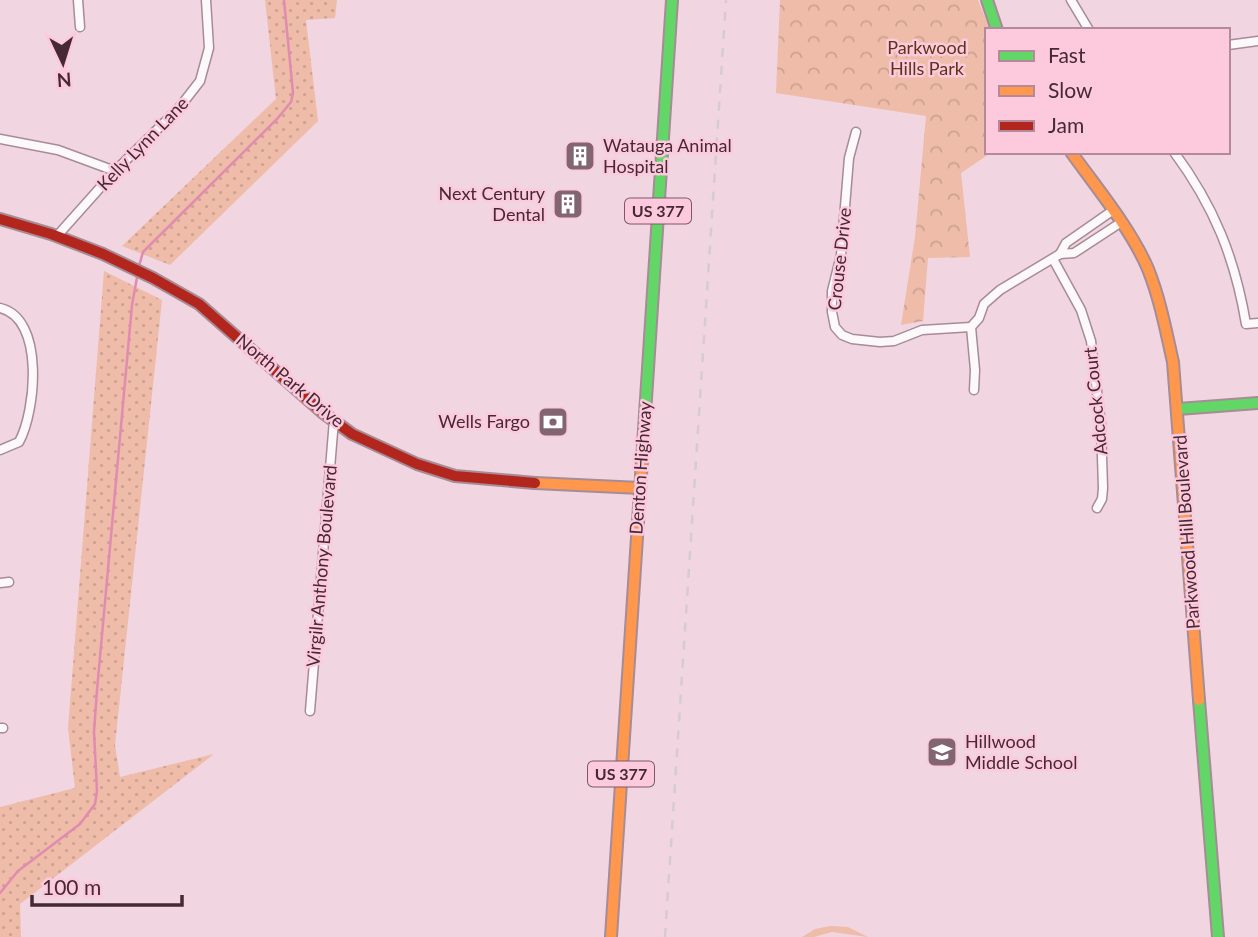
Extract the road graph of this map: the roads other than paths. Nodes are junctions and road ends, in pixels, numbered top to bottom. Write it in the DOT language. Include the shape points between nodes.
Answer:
graph roads {
  1 [pos="78,0"];
  2 [pos="206,0"];
  3 [pos="672,0"];
  4 [pos="987,0"];
  5 [pos="1071,0"];
  6 [pos="80,27"];
  7 [pos="996,28"];
  8 [pos="1088,28"];
  9 [pos="1258,41"];
  10 [pos="1230,45"];
  11 [pos="856,132"];
  12 [pos="0,139"];
  13 [pos="1072,154"];
  14 [pos="1175,154"];
  15 [pos="116,171"];
  16 [pos="1112,211"];
  17 [pos="0,219"];
  18 [pos="1120,223"];
  19 [pos="57,236"];
  20 [pos="1057,257"];
  21 [pos="0,308"];
  22 [pos="1258,323"];
  23 [pos="971,327"];
  24 [pos="974,390"];
  25 [pos="1258,403"];
  26 [pos="1178,409"];
  27 [pos="334,420"];
  28 [pos="0,450"];
  29 [pos="640,488"];
  30 [pos="1097,508"];
  31 [pos="310,711"];
  32 [pos="611,937"];
  33 [pos="1218,937"];
  1 -- 6 [label="street"];
  2 -- 15 [label="street, Kelly Lynn Lane" via="209,48 200,81"];
  3 -- 29 [label="street, Denton Highway / US 377"];
  4 -- 7 [label="street"];
  5 -- 8 [label="street"];
  9 -- 10 [label="street"];
  11 -- 23 [label="street, Crouse Drive" via="849,158 842,255 832,291 835,327 852,339 880,342 922,330"];
  12 -- 15 [label="street" via="58,150"];
  13 -- 16 [label="street, Parkwood Hill Boulevard"];
  14 -- 22 [label="street" via="1228,247 1246,324"];
  15 -- 19 [label="street, Kelly Lynn Lane"];
  16 -- 18 [label="street, Parkwood Hill Boulevard"];
  16 -- 20 [label="street" via="1066,243"];
  17 -- 19 [label="street, North Park Drive"];
  18 -- 20 [label="street" via="1074,253"];
  18 -- 26 [label="street, Parkwood Hill Boulevard" via="1147,267 1161,308"];
  19 -- 27 [label="street, North Park Drive" via="199,304"];
  20 -- 23 [label="street" via="1000,290 984,304"];
  20 -- 30 [label="street, Adcock Court" via="1091,341 1101,425 1103,488"];
  21 -- 28 [label="street" via="19,317 29,336 32,375 25,432 19,442"];
  23 -- 24 [label="street"];
  25 -- 26 [label="street"];
  26 -- 33 [label="street, Parkwood Hill Boulevard"];
  27 -- 29 [label="street, North Park Drive" via="352,434 455,476"];
  27 -- 31 [label="street, Virgilr Anthony Boulevard"];
  29 -- 32 [label="street, Denton Highway / US 377"];
}
